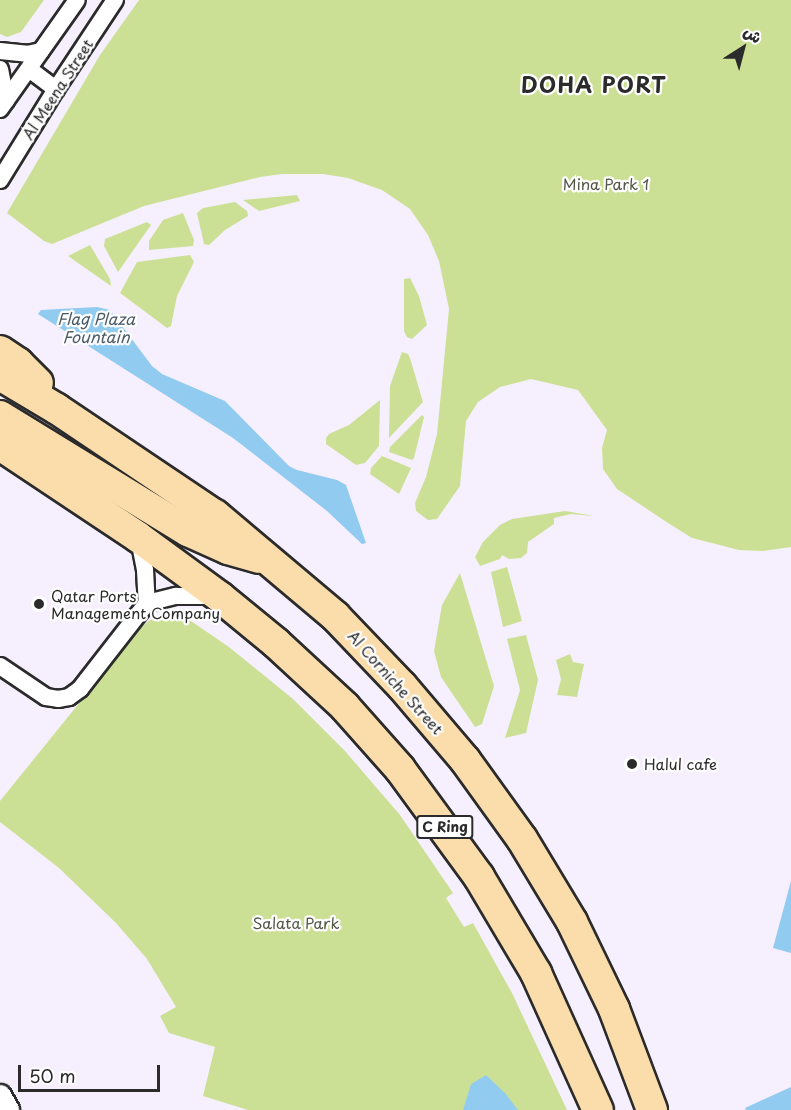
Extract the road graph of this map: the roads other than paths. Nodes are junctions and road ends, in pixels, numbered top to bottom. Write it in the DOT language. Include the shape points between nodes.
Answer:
graph roads {
  1 [pos="77,0"];
  2 [pos="115,0"];
  3 [pos="0,51"];
  4 [pos="41,51"];
  5 [pos="0,69"];
  6 [pos="28,69"];
  7 [pos="56,89"];
  8 [pos="3,105"];
  9 [pos="0,180"];
  10 [pos="0,351"];
  11 [pos="0,375"];
  12 [pos="57,409"];
  13 [pos="0,416"];
  14 [pos="0,445"];
  15 [pos="138,537"];
  16 [pos="270,560"];
  17 [pos="220,597"];
  18 [pos="147,603"];
  19 [pos="0,666"];
  20 [pos="0,1096"];
  21 [pos="8,1110"];
  22 [pos="598,1110"];
  23 [pos="652,1110"];
  1 -- 4 [label="street"];
  2 -- 7 [label="street, Al Meena Street"];
  3 -- 4 [label="street"];
  4 -- 6 [label="street"];
  5 -- 8 [label="street"];
  6 -- 7 [label="street"];
  6 -- 8 [label="street"];
  7 -- 9 [label="street, Al Meena Street"];
  10 -- 12 [label="highway" via="33,377"];
  11 -- 12 [label="highway, Al Corniche Street"];
  12 -- 16 [label="highway, Al Corniche Street" via="178,488"];
  13 -- 16 [label="highway" via="188,531 228,549"];
  14 -- 15 [label="highway, C Ring"];
  15 -- 17 [label="highway, C Ring"];
  15 -- 18 [label="street"];
  16 -- 23 [label="highway, Al Corniche Street" via="335,616 388,670 465,760 522,839 572,922 609,999"];
  17 -- 18 [label="street" via="176,596"];
  17 -- 22 [label="highway, C Ring" via="345,708 440,819 536,973"];
  18 -- 19 [label="street" via="80,689 69,696 46,697"];
  20 -- 21 [label="street"];
}
